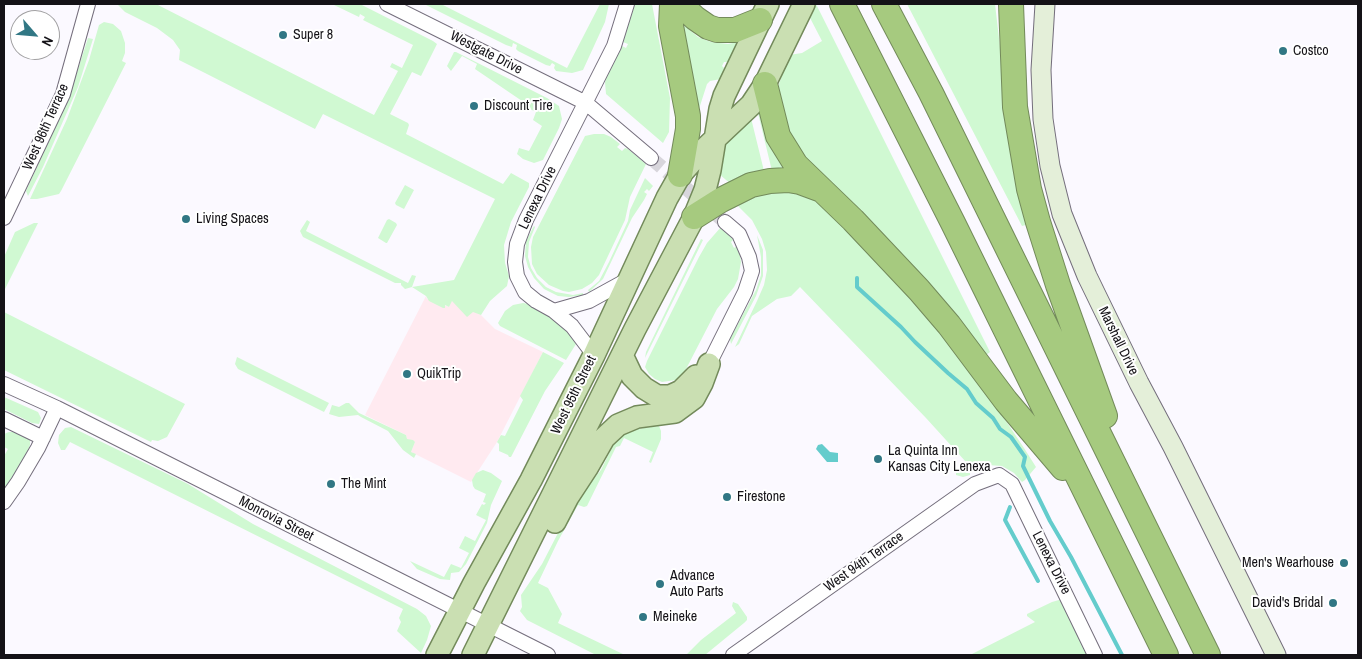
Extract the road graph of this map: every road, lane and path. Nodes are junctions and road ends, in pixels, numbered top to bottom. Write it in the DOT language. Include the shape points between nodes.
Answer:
graph roads {
  1 [pos="88,4"];
  2 [pos="387,4"];
  3 [pos="627,4"];
  4 [pos="672,4"];
  5 [pos="680,4"];
  6 [pos="804,4"];
  7 [pos="842,4"];
  8 [pos="884,4"];
  9 [pos="1011,4"];
  10 [pos="1045,4"];
  11 [pos="764,11"];
  12 [pos="765,84"];
  13 [pos="586,103"];
  14 [pos="715,140"];
  15 [pos="651,158"];
  16 [pos="680,175"];
  17 [pos="820,189"];
  18 [pos="694,217"];
  19 [pos="4,218"];
  20 [pos="725,222"];
  21 [pos="630,279"];
  22 [pos="554,311"];
  23 [pos="594,355"];
  24 [pos="622,355"];
  25 [pos="709,364"];
  26 [pos="4,384"];
  27 [pos="58,408"];
  28 [pos="4,419"];
  29 [pos="43,438"];
  30 [pos="1000,475"];
  31 [pos="1087,496"];
  32 [pos="4,502"];
  33 [pos="1144,524"];
  34 [pos="517,566"];
  35 [pos="460,611"];
  36 [pos="488,625"];
  37 [pos="437,655"];
  38 [pos="472,655"];
  39 [pos="548,655"];
  40 [pos="733,655"];
  41 [pos="1095,655"];
  42 [pos="1166,655"];
  43 [pos="1208,655"];
  44 [pos="1276,655"];
  1 -- 19 [label="street, West 96th Terrace" via="63,94"];
  2 -- 13 [label="street, Westgate Drive"];
  3 -- 13 [label="street, Lenexa Drive" via="614,46"];
  4 -- 16 [label="highway" via="671,26 688,116"];
  5 -- 11 [label="highway" via="695,18 717,30 735,30"];
  6 -- 12 [label="main road, West 95th Street"];
  7 -- 31 [label="highway"];
  8 -- 33 [label="highway"];
  9 -- 33 [label="highway" via="1015,107 1029,188 1058,285"];
  10 -- 44 [label="street, Marshall Drive" via="1041,70 1043,118 1062,214 1087,276 1138,383"];
  11 -- 14 [label="main road, West 95th Street" via="724,96"];
  12 -- 14 [label="main road, West 95th Street" via="751,105"];
  12 -- 17 [label="highway" via="778,136 796,165"];
  13 -- 15 [label="street"];
  13 -- 22 [label="street, Lenexa Drive" via="517,244 515,262 522,287 536,301"];
  14 -- 16 [label="main road, West 95th Street"];
  14 -- 18 [label="main road, West 95th Street" via="705,190"];
  16 -- 21 [label="main road, West 95th Street"];
  17 -- 18 [label="highway" via="788,180 751,185"];
  17 -- 31 [label="highway" via="919,290"];
  18 -- 24 [label="main road, West 95th Street"];
  20 -- 25 [label="street" via="739,234 752,271"];
  21 -- 22 [label="street" via="589,301"];
  21 -- 23 [label="main road, West 95th Street"];
  22 -- 23 [label="street, Lenexa Drive" via="572,326"];
  23 -- 35 [label="main road, West 95th Street"];
  24 -- 25 [label="main road" via="632,376 657,396 670,396 681,391"];
  24 -- 34 [label="main road, West 95th Street"];
  25 -- 34 [label="main road" via="694,398 675,412 622,421 604,438 541,549"];
  26 -- 27 [label="street, Monrovia Street"];
  27 -- 29 [label="street"];
  27 -- 35 [label="street, Monrovia Street"];
  28 -- 29 [label="street"];
  29 -- 32 [label="street"];
  30 -- 40 [label="street, West 94th Terrace" via="975,484"];
  30 -- 41 [label="street, Lenexa Drive" via="1012,484"];
  31 -- 42 [label="highway"];
  33 -- 43 [label="highway"];
  34 -- 36 [label="main road, West 95th Street"];
  35 -- 36 [label="street, Monrovia Street"];
  35 -- 37 [label="main road, West 95th Street"];
  36 -- 38 [label="main road, West 95th Street"];
  36 -- 39 [label="street, Monrovia Street"];
}
